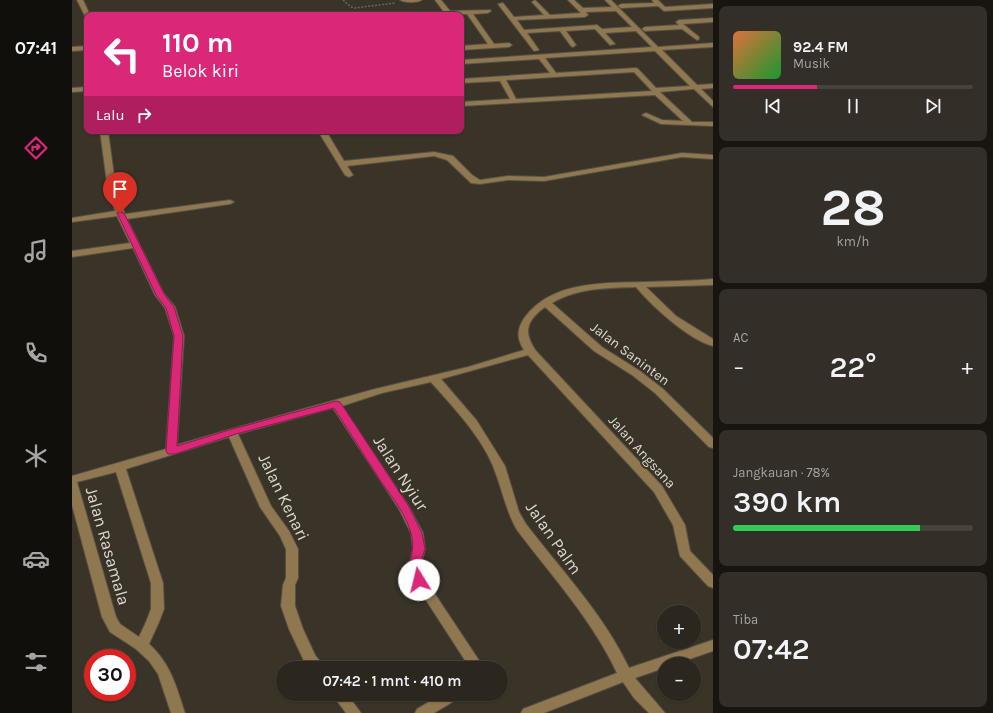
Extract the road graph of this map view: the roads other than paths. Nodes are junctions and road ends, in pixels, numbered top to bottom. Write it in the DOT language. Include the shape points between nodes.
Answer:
graph roads {
  1 [pos="402,0"];
  2 [pos="419,0"];
  3 [pos="438,0"];
  4 [pos="571,0"];
  5 [pos="608,0"];
  6 [pos="615,0"];
  7 [pos="692,0"];
  8 [pos="79,2"];
  9 [pos="535,2"];
  10 [pos="657,2"];
  11 [pos="501,4"];
  12 [pos="713,6"];
  13 [pos="700,7"];
  14 [pos="619,8"];
  15 [pos="582,10"];
  16 [pos="488,11"];
  17 [pos="85,12"];
  18 [pos="447,12"];
  19 [pos="464,12"];
  20 [pos="469,12"];
  21 [pos="549,17"];
  22 [pos="512,19"];
  23 [pos="713,20"];
  24 [pos="683,27"];
  25 [pos="637,29"];
  26 [pos="645,29"];
  27 [pos="562,30"];
  28 [pos="601,31"];
  29 [pos="522,32"];
  30 [pos="697,38"];
  31 [pos="612,44"];
  32 [pos="509,45"];
  33 [pos="573,45"];
  34 [pos="713,45"];
  35 [pos="492,46"];
  36 [pos="84,48"];
  37 [pos="464,48"];
  38 [pos="713,48"];
  39 [pos="72,49"];
  40 [pos="536,50"];
  41 [pos="662,50"];
  42 [pos="596,55"];
  43 [pos="542,60"];
  44 [pos="484,62"];
  45 [pos="464,63"];
  46 [pos="631,63"];
  47 [pos="636,70"];
  48 [pos="554,75"];
  49 [pos="502,79"];
  50 [pos="464,81"];
  51 [pos="703,86"];
  52 [pos="713,86"];
  53 [pos="695,87"];
  54 [pos="84,89"];
  55 [pos="72,90"];
  56 [pos="656,91"];
  57 [pos="713,96"];
  58 [pos="514,101"];
  59 [pos="464,104"];
  60 [pos="713,105"];
  61 [pos="646,115"];
  62 [pos="690,124"];
  63 [pos="713,124"];
  64 [pos="104,134"];
  65 [pos="324,134"];
  66 [pos="713,157"];
  67 [pos="342,164"];
  68 [pos="349,175"];
  69 [pos="230,202"];
  70 [pos="121,215"];
  71 [pos="72,220"];
  72 [pos="135,245"];
  73 [pos="72,254"];
  74 [pos="713,282"];
  75 [pos="639,284"];
  76 [pos="546,304"];
  77 [pos="713,343"];
  78 [pos="531,351"];
  79 [pos="433,377"];
  80 [pos="336,404"];
  81 [pos="232,432"];
  82 [pos="713,444"];
  83 [pos="171,451"];
  84 [pos="120,467"];
  85 [pos="72,482"];
  86 [pos="713,583"];
  87 [pos="141,645"];
  88 [pos="713,645"];
  89 [pos="312,661"];
  90 [pos="472,661"];
  91 [pos="626,676"];
  92 [pos="344,701"];
  93 [pos="442,701"];
  94 [pos="178,713"];
  95 [pos="354,713"];
  96 [pos="422,713"];
  97 [pos="528,713"];
  98 [pos="658,713"];
  1 -- 2 [label="street"];
  3 -- 18 [label="street"];
  4 -- 15 [label="street"];
  5 -- 14 [label="street"];
  6 -- 14 [label="street"];
  7 -- 13 [label="street"];
  8 -- 17 [label="street"];
  9 -- 21 [label="street"];
  10 -- 13 [label="street" via="664,9"];
  10 -- 14 [label="street"];
  11 -- 22 [label="street"];
  12 -- 13 [label="street"];
  14 -- 15 [label="street"];
  14 -- 25 [label="street"];
  14 -- 26 [label="street"];
  15 -- 21 [label="street" via="585,15"];
  16 -- 20 [label="street"];
  19 -- 20 [label="street"];
  20 -- 35 [label="street"];
  21 -- 22 [label="street"];
  22 -- 29 [label="street"];
  23 -- 24 [label="street" via="679,22"];
  24 -- 26 [label="street"];
  24 -- 30 [label="street"];
  25 -- 28 [label="street"];
  25 -- 41 [label="street"];
  26 -- 41 [label="street"];
  27 -- 28 [label="street" via="598,28"];
  27 -- 29 [label="street"];
  27 -- 33 [label="street"];
  28 -- 31 [label="street"];
  29 -- 40 [label="street"];
  32 -- 35 [label="street"];
  34 -- 41 [label="street"];
  35 -- 37 [label="street"];
  36 -- 39 [label="street"];
  38 -- 41 [label="street"];
  41 -- 42 [label="street"];
  41 -- 51 [label="street"];
  41 -- 53 [label="street"];
  42 -- 43 [label="street"];
  42 -- 44 [label="street"];
  43 -- 44 [label="street"];
  43 -- 48 [label="street"];
  44 -- 45 [label="street"];
  46 -- 47 [label="street"];
  47 -- 48 [label="street"];
  47 -- 56 [label="street"];
  48 -- 49 [label="street"];
  49 -- 50 [label="street"];
  49 -- 58 [label="street"];
  51 -- 52 [label="street"];
  51 -- 53 [label="street"];
  51 -- 57 [label="street"];
  53 -- 56 [label="street"];
  53 -- 60 [label="street"];
  54 -- 55 [label="street"];
  56 -- 58 [label="street"];
  56 -- 62 [label="street"];
  58 -- 59 [label="street"];
  61 -- 62 [label="street" via="661,122"];
  62 -- 63 [label="street"];
  64 -- 70 [label="street" via="111,183"];
  65 -- 67 [label="street"];
  66 -- 67 [label="street" via="682,155 544,179 508,178 480,182 469,177 450,158 434,154"];
  67 -- 68 [label="street"];
  69 -- 70 [label="street"];
  70 -- 71 [label="street"];
  70 -- 72 [label="street"];
  72 -- 73 [label="street"];
  72 -- 83 [label="street" via="160,295 170,307 179,336"];
  74 -- 75 [label="street, Jalan Angsana"];
  75 -- 76 [label="street, Jalan Angsana" via="571,291"];
  75 -- 77 [label="street" via="669,314"];
  76 -- 78 [label="street, Jalan Angsana" via="532,314 524,325 522,339"];
  76 -- 82 [label="street, Jalan Saninten" via="598,349 653,386"];
  78 -- 79 [label="street" via="471,369"];
  78 -- 86 [label="street, Jalan Angsana" via="658,490 679,525 684,553"];
  79 -- 80 [label="street"];
  79 -- 91 [label="street, Jalan Palm" via="473,423 485,441 500,466 513,512 521,527 600,629"];
  80 -- 81 [label="street"];
  80 -- 90 [label="street, Jalan Nyiur" via="404,508 417,533 419,549 415,565 419,580"];
  81 -- 83 [label="street"];
  81 -- 89 [label="street, Jalan Kenari" via="266,507 292,549 292,578 288,606"];
  83 -- 84 [label="street"];
  84 -- 85 [label="street"];
  84 -- 87 [label="street" via="157,583 159,598 157,613"];
  85 -- 87 [label="street, Jalan Rasamala" via="96,577 109,616 115,628"];
  87 -- 94 [label="street, Jalan Rasamala" via="154,657 164,672"];
  88 -- 91 [label="street"];
  91 -- 97 [label="street"];
  91 -- 98 [label="street, Jalan Palm"];
  92 -- 95 [label="street"];
  93 -- 96 [label="street"];
}
